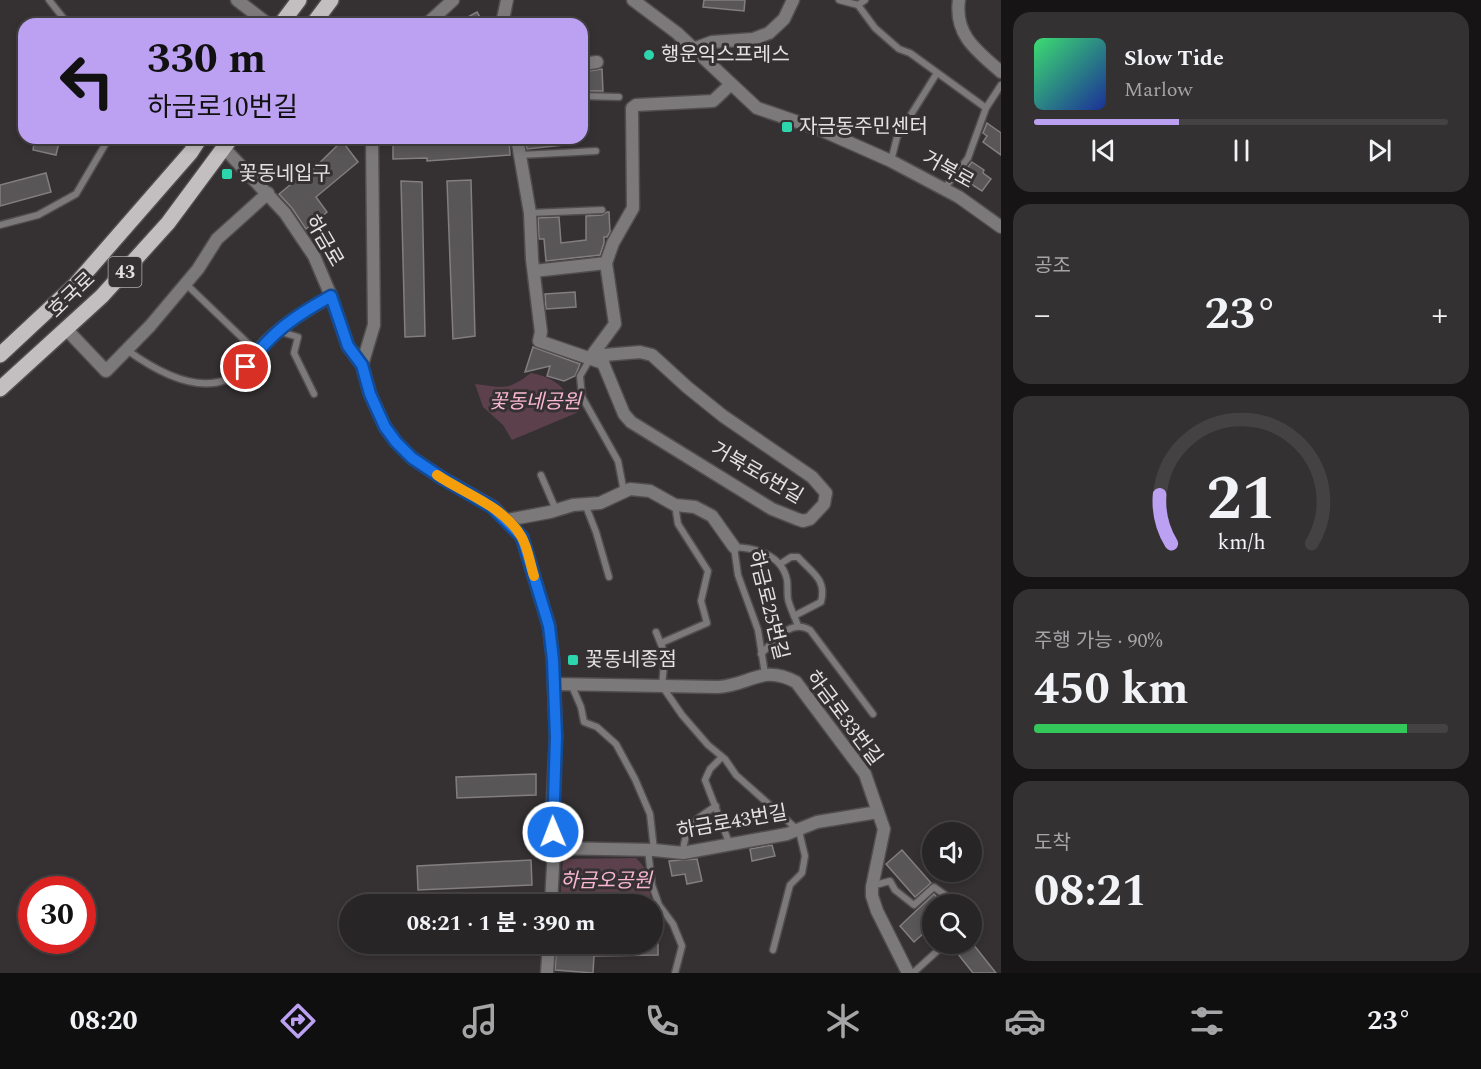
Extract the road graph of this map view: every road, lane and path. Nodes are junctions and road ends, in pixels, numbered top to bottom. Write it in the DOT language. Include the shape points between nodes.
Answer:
graph roads {
  1 [pos="49,0"];
  2 [pos="237,0"];
  3 [pos="300,0"];
  4 [pos="331,0"];
  5 [pos="453,0"];
  6 [pos="507,0"];
  7 [pos="633,0"];
  8 [pos="794,0"];
  9 [pos="839,0"];
  10 [pos="865,0"];
  11 [pos="959,0"];
  12 [pos="858,5"];
  13 [pos="63,18"];
  14 [pos="260,18"];
  15 [pos="286,18"];
  16 [pos="318,18"];
  17 [pos="434,18"];
  18 [pos="503,18"];
  19 [pos="693,49"];
  20 [pos="597,62"];
  21 [pos="588,63"];
  22 [pos="1001,72"];
  23 [pos="937,73"];
  24 [pos="730,85"];
  25 [pos="1001,85"];
  26 [pos="588,96"];
  27 [pos="619,97"];
  28 [pos="986,108"];
  29 [pos="105,144"];
  30 [pos="196,144"];
  31 [pos="227,144"];
  32 [pos="229,144"];
  33 [pos="372,144"];
  34 [pos="518,144"];
  35 [pos="596,151"];
  36 [pos="519,155"];
  37 [pos="891,161"];
  38 [pos="944,189"];
  39 [pos="268,193"];
  40 [pos="602,210"];
  41 [pos="530,213"];
  42 [pos="0,225"];
  43 [pos="1001,227"];
  44 [pos="606,263"];
  45 [pos="534,271"];
  46 [pos="186,284"];
  47 [pos="331,296"];
  48 [pos="67,330"];
  49 [pos="277,331"];
  50 [pos="19,338"];
  51 [pos="127,350"];
  52 [pos="0,351"];
  53 [pos="257,352"];
  54 [pos="0,355"];
  55 [pos="590,358"];
  56 [pos="603,363"];
  57 [pos="362,365"];
  58 [pos="0,389"];
  59 [pos="314,394"];
  60 [pos="541,475"];
  61 [pos="624,492"];
  62 [pos="584,504"];
  63 [pos="675,505"];
  64 [pos="556,510"];
  65 [pos="507,520"];
  66 [pos="734,547"];
  67 [pos="780,564"];
  68 [pos="609,577"];
  69 [pos="794,616"];
  70 [pos="798,626"];
  71 [pos="656,632"];
  72 [pos="661,643"];
  73 [pos="761,654"];
  74 [pos="765,674"];
  75 [pos="570,683"];
  76 [pos="554,684"];
  77 [pos="662,686"];
  78 [pos="873,714"];
  79 [pos="722,757"];
  80 [pos="716,806"];
  81 [pos="878,812"];
  82 [pos="799,831"];
  83 [pos="730,845"];
  84 [pos="554,848"];
  85 [pos="651,850"];
  86 [pos="683,854"];
  87 [pos="872,886"];
  88 [pos="552,894"];
  89 [pos="926,894"];
  90 [pos="944,894"];
  91 [pos="922,898"];
  92 [pos="773,950"];
  93 [pos="548,954"];
  94 [pos="934,954"];
  95 [pos="547,973"];
  96 [pos="675,973"];
  97 [pos="908,973"];
  98 [pos="913,973"];
  1 -- 13 [label="lane"];
  2 -- 14 [label="street"];
  3 -- 15 [label="main road"];
  4 -- 16 [label="main road"];
  5 -- 17 [label="street"];
  6 -- 18 [label="street"];
  7 -- 19 [label="street, 거북로"];
  8 -- 19 [label="street" via="784,19 769,33"];
  9 -- 12 [label="lane"];
  10 -- 12 [label="lane"];
  11 -- 22 [label="street" via="957,13 965,37"];
  12 -- 23 [label="lane" via="875,28 899,49"];
  19 -- 24 [label="street, 거북로"];
  20 -- 21 [label="street"];
  23 -- 28 [label="lane"];
  23 -- 37 [label="lane" via="897,137"];
  24 -- 37 [label="street, 거북로" via="757,108 821,130"];
  24 -- 44 [label="street" via="713,101 632,108 633,208"];
  25 -- 28 [label="lane"];
  26 -- 27 [label="lane"];
  28 -- 38 [label="lane" via="968,158"];
  29 -- 42 [label="lane" via="76,194 38,215"];
  30 -- 50 [label="main road, 호국로 / 43" via="75,285"];
  31 -- 48 [label="main road, 호국로 / 43" via="140,256"];
  32 -- 39 [label="street, 하금로"];
  33 -- 57 [label="street" via="374,325"];
  34 -- 36 [label="street"];
  35 -- 36 [label="lane"];
  36 -- 41 [label="street"];
  37 -- 38 [label="street, 거북로"];
  38 -- 43 [label="street, 거북로"];
  39 -- 46 [label="street" via="218,239"];
  39 -- 47 [label="street, 하금로" via="314,256"];
  40 -- 41 [label="lane"];
  41 -- 45 [label="street"];
  44 -- 45 [label="street"];
  44 -- 55 [label="street" via="615,324"];
  45 -- 55 [label="street" via="539,341"];
  46 -- 51 [label="street"];
  46 -- 53 [label="lane"];
  47 -- 49 [label="street"];
  47 -- 57 [label="street, 하금로" via="348,346"];
  48 -- 51 [label="street" via="106,371"];
  48 -- 58 [label="main road, 호국로 / 43"];
  49 -- 53 [label="street"];
  49 -- 59 [label="lane" via="298,337 294,353"];
  50 -- 52 [label="main road"];
  50 -- 54 [label="main road, 호국로 / 43"];
  51 -- 53 [label="lane" via="148,366 184,382 211,384 246,367"];
  55 -- 56 [label="street"];
  55 -- 61 [label="lane" via="580,376 582,397 618,461"];
  56 -- 56 [label="street, 거북로6번길" via="604,355 614,353 652,355 723,416 812,477 826,493 824,504 803,521 772,509 631,422"];
  57 -- 65 [label="street, 하금로" via="370,394 396,442 412,458"];
  60 -- 64 [label="lane"];
  61 -- 62 [label="street, 하금로25번길" via="600,503"];
  61 -- 63 [label="street, 하금로25번길" via="650,490"];
  62 -- 64 [label="street, 하금로25번길"];
  62 -- 68 [label="lane"];
  63 -- 66 [label="street, 하금로25번길" via="695,507 712,516"];
  63 -- 72 [label="lane" via="678,524 708,571 701,601 707,623"];
  64 -- 65 [label="street, 하금로25번길"];
  65 -- 76 [label="street, 하금로" via="522,537 549,626"];
  66 -- 67 [label="lane" via="768,555"];
  66 -- 73 [label="lane, 하금로25번길"];
  67 -- 69 [label="lane" via="787,578"];
  67 -- 69 [label="lane" via="798,557 822,583 821,602"];
  69 -- 70 [label="lane"];
  70 -- 73 [label="lane"];
  70 -- 78 [label="lane" via="810,630"];
  71 -- 72 [label="lane"];
  72 -- 77 [label="lane"];
  73 -- 74 [label="lane, 하금로25번길"];
  74 -- 77 [label="street" via="734,686"];
  74 -- 81 [label="street, 하금로33번길" via="784,675 796,682 865,774"];
  75 -- 76 [label="street"];
  75 -- 77 [label="street"];
  75 -- 85 [label="lane" via="584,722 597,727 615,744 635,780 650,814"];
  76 -- 84 [label="street, 하금로"];
  77 -- 79 [label="lane" via="682,716"];
  79 -- 80 [label="lane" via="705,780"];
  79 -- 82 [label="lane" via="735,775"];
  80 -- 83 [label="lane"];
  80 -- 86 [label="lane" via="692,821 684,837"];
  81 -- 82 [label="street, 하금로43번길" via="817,822"];
  81 -- 87 [label="street, 하금로33번길" via="884,829"];
  82 -- 83 [label="street, 하금로43번길"];
  82 -- 92 [label="lane" via="805,856 802,873 790,885"];
  83 -- 86 [label="street, 하금로43번길"];
  84 -- 85 [label="street, 하금로43번길"];
  84 -- 88 [label="street, 하금로"];
  85 -- 86 [label="street, 하금로43번길"];
  85 -- 96 [label="lane" via="652,885 682,946"];
  87 -- 91 [label="lane" via="890,881 914,905"];
  87 -- 97 [label="street, 하금로33번길" via="877,911"];
  89 -- 90 [label="lane" via="934,887"];
  93 -- 95 [label="street"];
  94 -- 98 [label="lane"];
}
